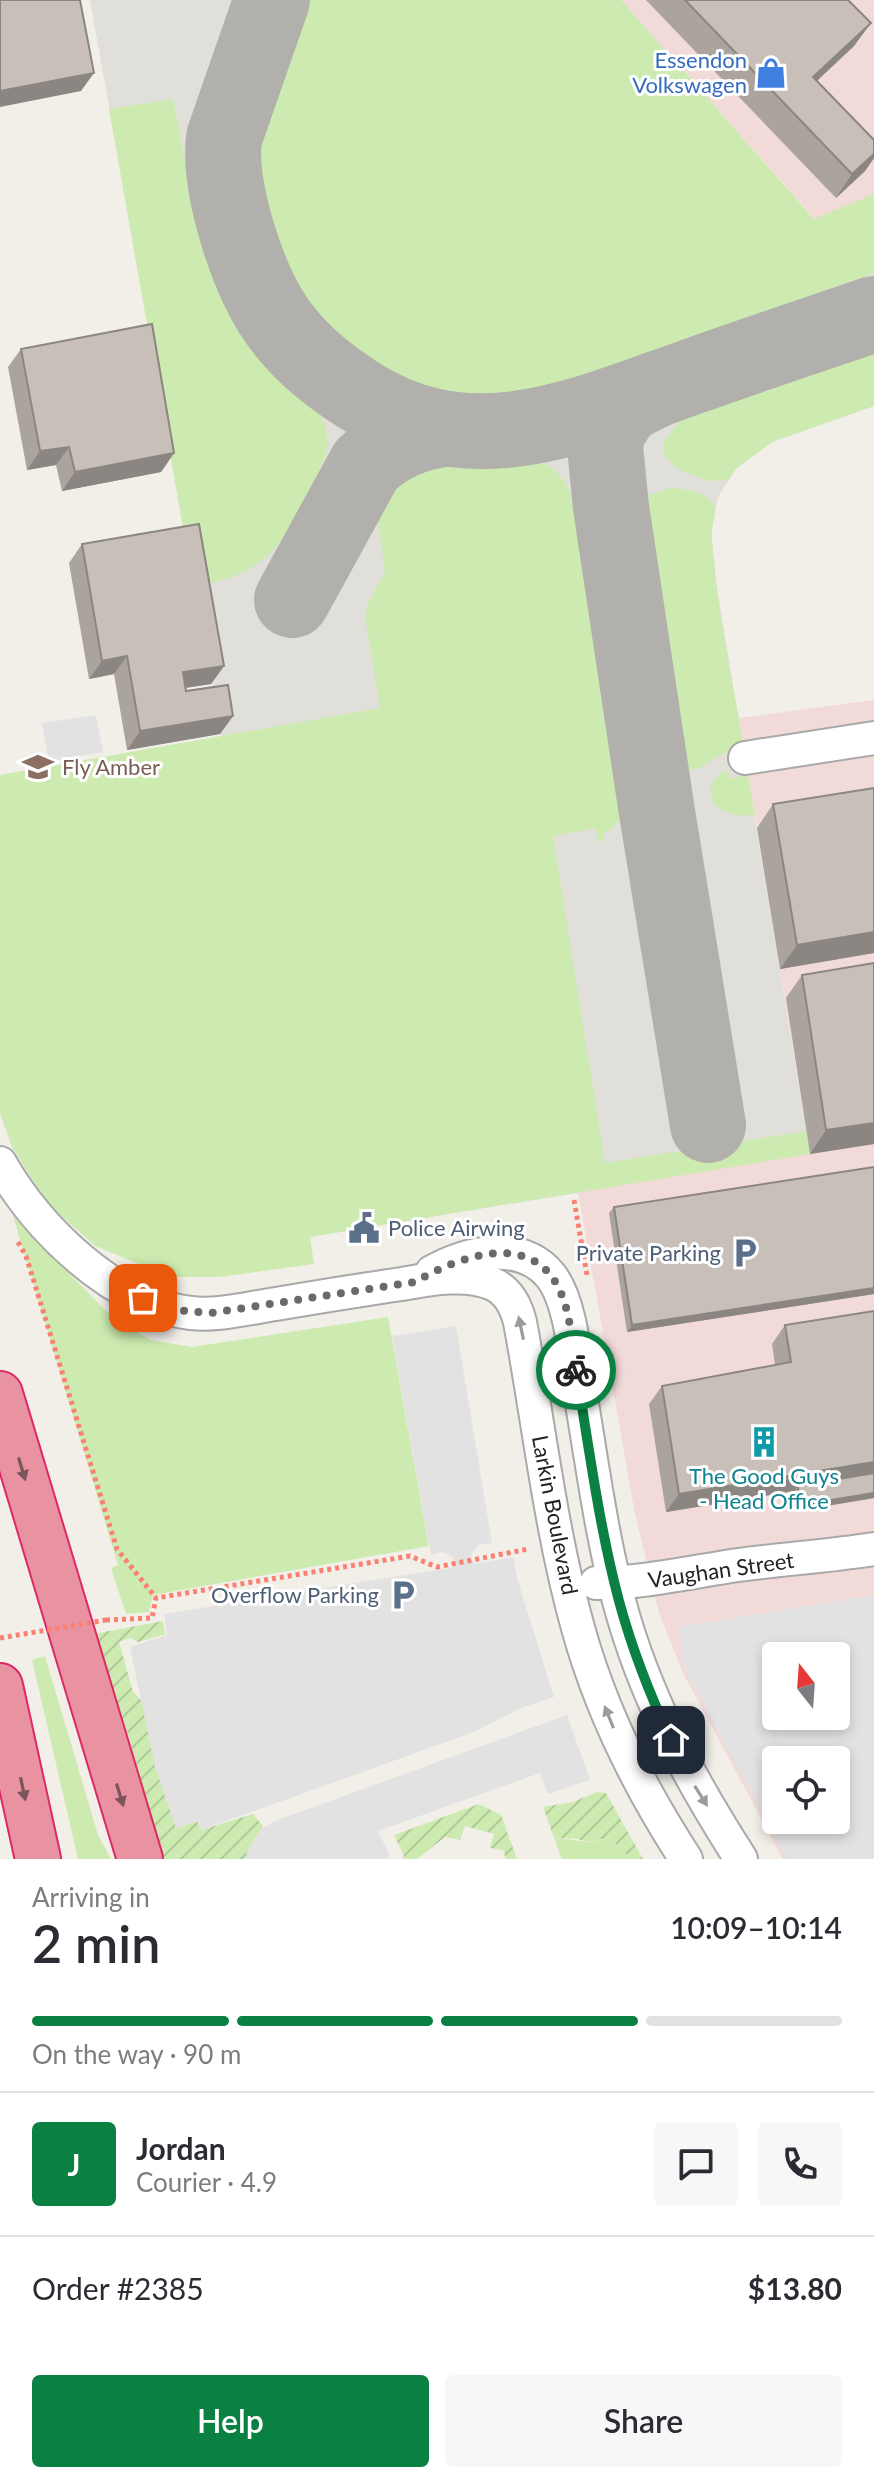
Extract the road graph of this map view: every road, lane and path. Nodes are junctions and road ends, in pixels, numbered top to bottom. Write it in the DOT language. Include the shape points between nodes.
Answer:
graph roads {
  1 [pos="874,738"];
  2 [pos="745,758"];
  3 [pos="0,1163"];
  4 [pos="574,1200"];
  5 [pos="15,1236"];
  6 [pos="415,1282"];
  7 [pos="589,1288"];
  8 [pos="0,1394"];
  9 [pos="528,1549"];
  10 [pos="874,1549"];
  11 [pos="566,1583"];
  12 [pos="615,1583"];
  13 [pos="156,1598"];
  14 [pos="0,1638"];
  15 [pos="0,1686"];
  16 [pos="38,1859"];
  17 [pos="140,1859"];
  18 [pos="686,1859"];
  19 [pos="741,1859"];
  1 -- 2 [label="street"];
  3 -- 6 [label="street" via="42,1223 86,1263 128,1291 176,1310 230,1311"];
  4 -- 7 [label="path"];
  5 -- 13 [label="path" via="26,1256 117,1549"];
  11 -- 6 [label="street, Larkin Boulevard, one-way" via="515,1307 491,1283 458,1278"];
  6 -- 12 [label="street, Larkin Boulevard" via="463,1259 494,1253 525,1256 555,1282 564,1304"];
  8 -- 17 [label="highway, one-way"];
  9 -- 13 [label="path" via="437,1567 410,1556"];
  10 -- 12 [label="street, Vaughan Street"];
  11 -- 12 [label="street, Vaughan Street"];
  18 -- 11 [label="street, Larkin Boulevard, one-way" via="616,1734"];
  12 -- 19 [label="street, Larkin Boulevard, one-way" via="655,1705 694,1784"];
  13 -- 14 [label="path, bridge" via="152,1618 106,1620"];
  15 -- 16 [label="highway, one-way"];
}
